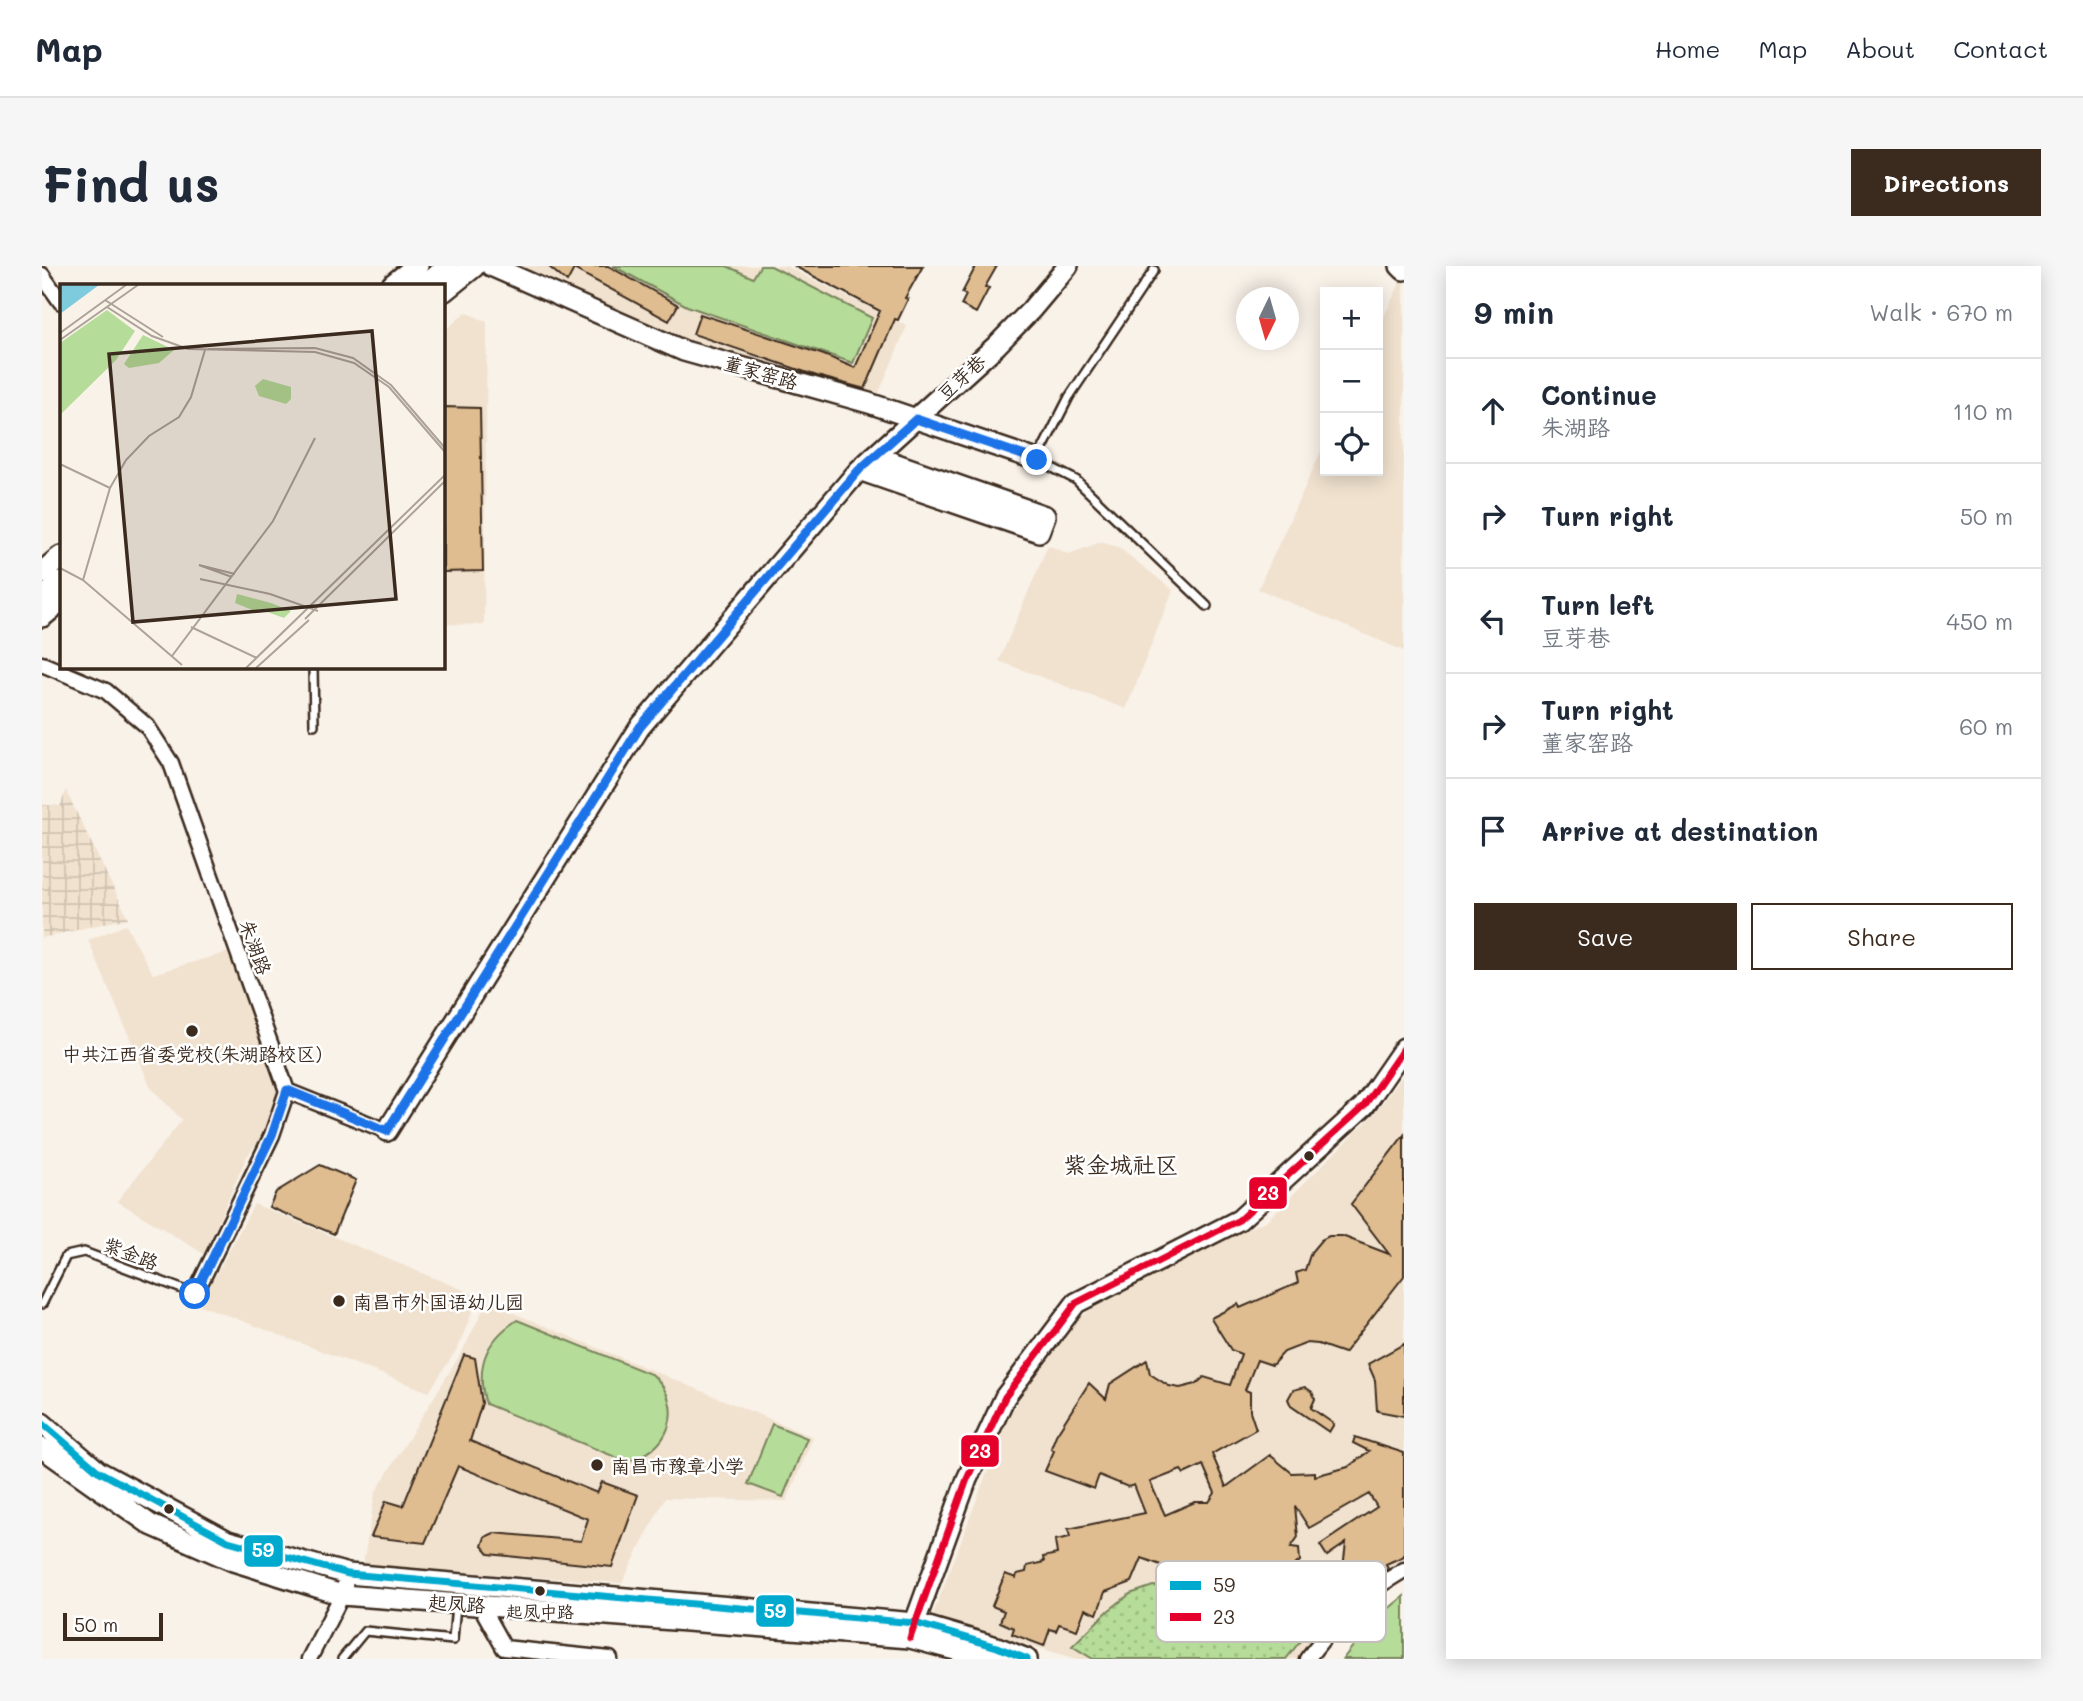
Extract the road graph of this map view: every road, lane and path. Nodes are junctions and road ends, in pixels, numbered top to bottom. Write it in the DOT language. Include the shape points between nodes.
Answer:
graph roads {
  1 [pos="417,266"];
  2 [pos="436,266"];
  3 [pos="448,266"];
  4 [pos="474,266"];
  5 [pos="491,266"];
  6 [pos="1068,266"];
  7 [pos="1400,266"];
  8 [pos="1154,270"];
  9 [pos="1404,270"];
  10 [pos="42,275"];
  11 [pos="394,284"];
  12 [pos="413,284"];
  13 [pos="424,284"];
  14 [pos="444,290"];
  15 [pos="60,301"];
  16 [pos="916,419"];
  17 [pos="874,456"];
  18 [pos="1037,460"];
  19 [pos="859,470"];
  20 [pos="60,558"];
  21 [pos="60,568"];
  22 [pos="42,573"];
  23 [pos="60,583"];
  24 [pos="42,584"];
  25 [pos="42,598"];
  26 [pos="60,601"];
  27 [pos="1207,606"];
  28 [pos="42,615"];
  29 [pos="42,664"];
  30 [pos="313,668"];
  31 [pos="314,725"];
  32 [pos="1404,1048"];
  33 [pos="287,1090"];
  34 [pos="387,1131"];
  35 [pos="195,1294"];
  36 [pos="42,1304"];
  37 [pos="42,1423"];
  38 [pos="42,1448"];
  39 [pos="1404,1570"];
  40 [pos="348,1574"];
  41 [pos="1386,1581"];
  42 [pos="342,1595"];
  43 [pos="456,1604"];
  44 [pos="480,1605"];
  45 [pos="912,1630"];
  46 [pos="1320,1642"];
  47 [pos="956,1655"];
  48 [pos="309,1659"];
  49 [pos="342,1659"];
  50 [pos="610,1659"];
  51 [pos="989,1659"];
  52 [pos="1027,1659"];
  53 [pos="1307,1659"];
  1 -- 11 [label="main road"];
  2 -- 12 [label="street"];
  3 -- 13 [label="street"];
  4 -- 14 [label="main road"];
  5 -- 16 [label="street, 董家窑路" via="684,351"];
  6 -- 16 [label="street, 豆芽巷" via="997,345"];
  7 -- 9 [label="street"];
  8 -- 18 [label="lane" via="1069,397"];
  10 -- 15 [label="street"];
  16 -- 17 [label="street, 豆芽巷"];
  16 -- 18 [label="street, 董家窑路"];
  17 -- 19 [label="street, 豆芽巷"];
  17 -- 19 [label="street" via="1045,516 1039,532"];
  18 -- 27 [label="lane, 董家窑路" via="1076,480"];
  19 -- 34 [label="street, 豆芽巷" via="640,727"];
  20 -- 22 [label="main road"];
  21 -- 24 [label="street"];
  23 -- 25 [label="street"];
  26 -- 28 [label="main road"];
  29 -- 33 [label="street, 朱湖路" via="106,691 147,726 171,763"];
  30 -- 31 [label="lane"];
  32 -- 45 [label="street" via="1364,1105 1239,1220 1076,1303 1006,1397 967,1479"];
  33 -- 34 [label="street"];
  33 -- 35 [label="street" via="272,1135"];
  35 -- 36 [label="lane, 紫金路" via="84,1252 66,1256"];
  37 -- 40 [label="street, 起凤路" via="98,1471 228,1541"];
  38 -- 42 [label="street, 起凤路" via="151,1525 233,1561"];
  39 -- 41 [label="street"];
  40 -- 42 [label="street"];
  40 -- 45 [label="street, 起凤路"];
  42 -- 43 [label="street, 起凤路"];
  42 -- 48 [label="street"];
  43 -- 44 [label="street, 起凤路"];
  43 -- 49 [label="lane" via="453,1640 365,1631"];
  44 -- 45 [label="street, 起凤路"];
  44 -- 50 [label="street" via="504,1648"];
  45 -- 47 [label="street, 起凤路"];
  45 -- 52 [label="street, 起凤路" via="997,1647"];
  46 -- 53 [label="street"];
  47 -- 51 [label="street, 起凤路"];
}
